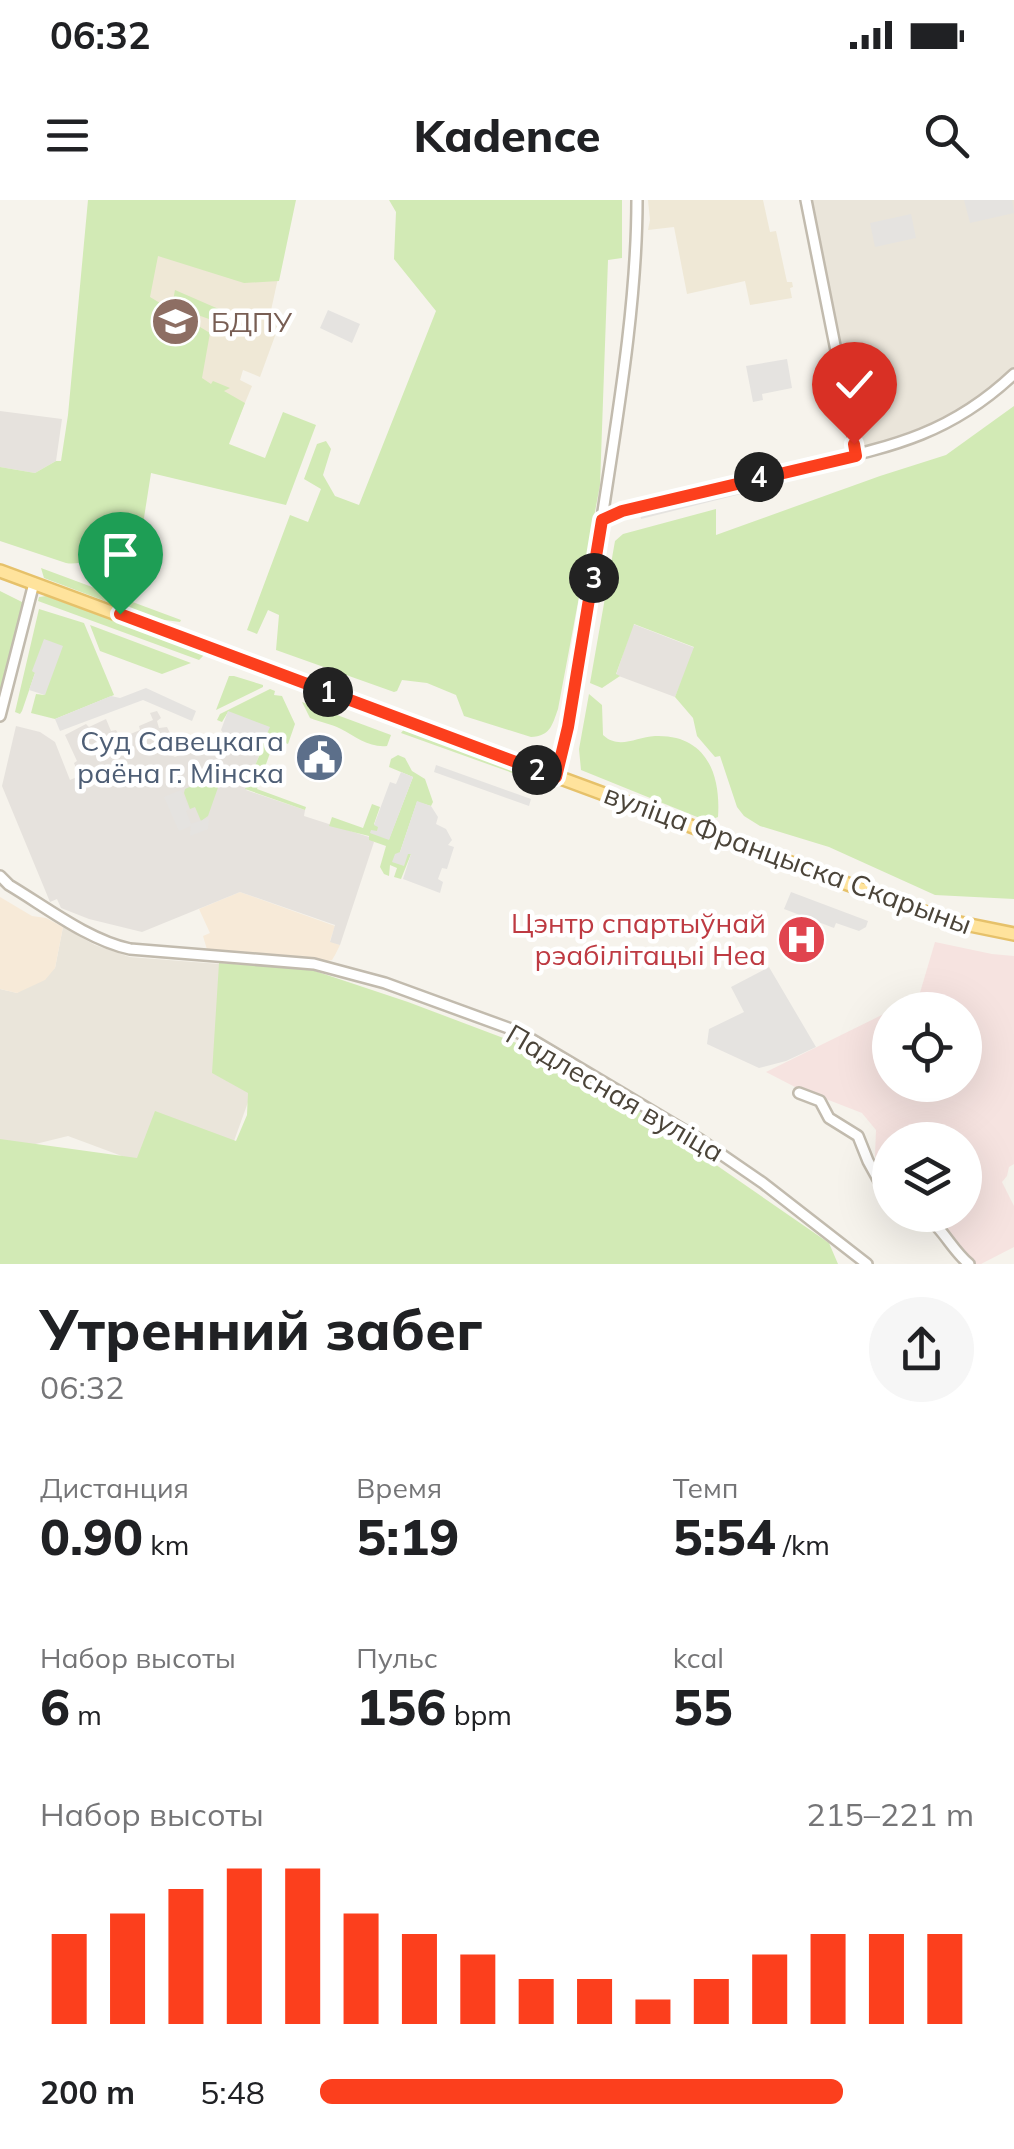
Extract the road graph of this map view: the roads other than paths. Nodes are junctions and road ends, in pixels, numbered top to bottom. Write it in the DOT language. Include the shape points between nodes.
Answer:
graph roads {
  1 [pos="637,200"];
  2 [pos="806,200"];
  3 [pos="1014,374"];
  4 [pos="856,456"];
  5 [pos="602,520"];
  6 [pos="0,572"];
  7 [pos="34,584"];
  8 [pos="0,716"];
  9 [pos="556,777"];
  10 [pos="0,876"];
  11 [pos="1014,934"];
  12 [pos="799,1092"];
  13 [pos="872,1168"];
  14 [pos="941,1232"];
  15 [pos="867,1264"];
  16 [pos="969,1264"];
  1 -- 5 [label="street"];
  2 -- 4 [label="street"];
  3 -- 4 [label="street" via="944,425"];
  4 -- 5 [label="street"];
  5 -- 9 [label="street"];
  6 -- 7 [label="main road, вуліца Францыска Скарыны"];
  7 -- 8 [label="street"];
  7 -- 9 [label="main road, вуліца Францыска Скарыны"];
  9 -- 11 [label="main road, вуліца Францыска Скарыны" via="922,912"];
  10 -- 15 [label="street, Падлесная вуліца" via="122,948 314,964 510,1029 699,1139"];
  12 -- 13 [label="street" via="820,1101 829,1118 858,1136"];
  14 -- 16 [label="street"];
}
